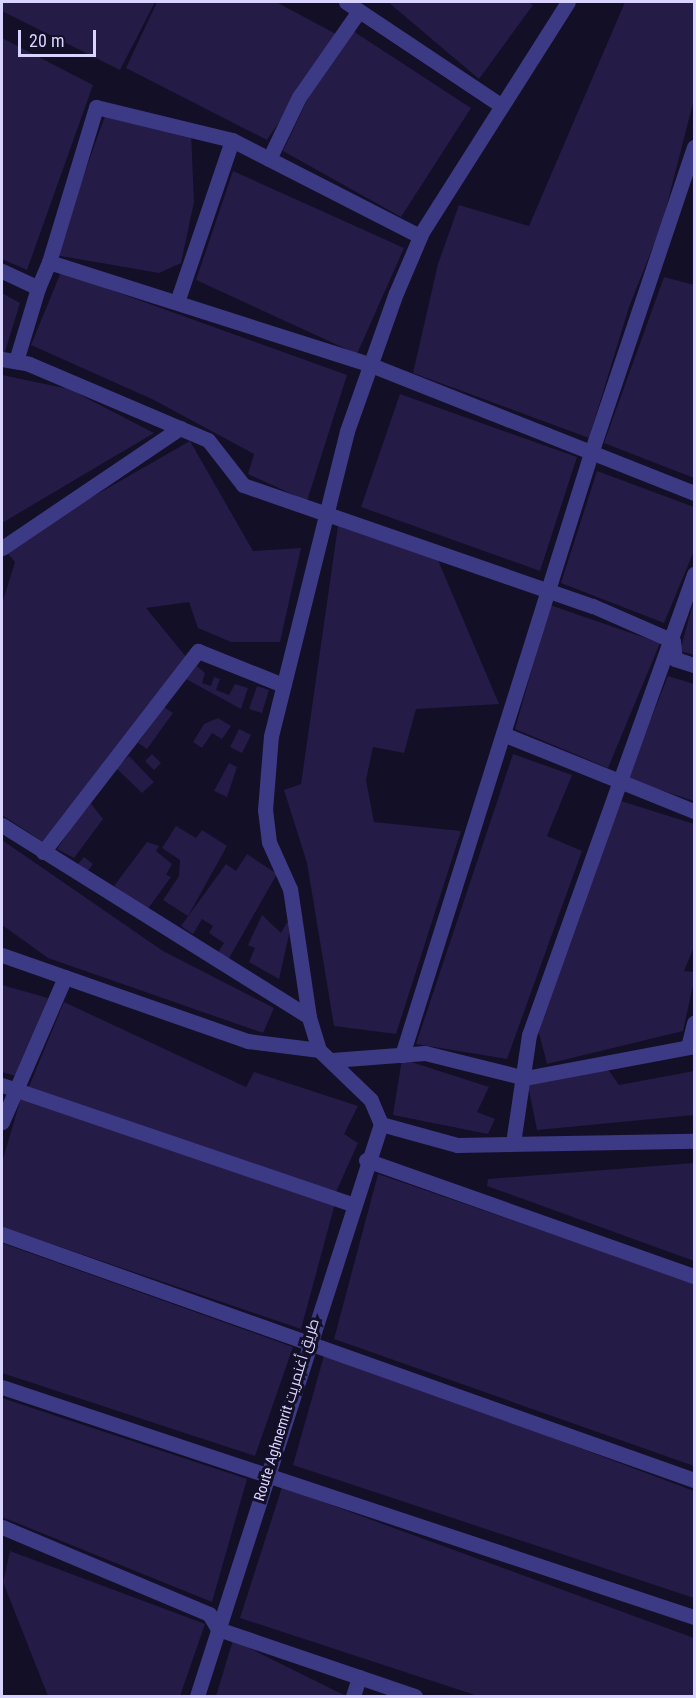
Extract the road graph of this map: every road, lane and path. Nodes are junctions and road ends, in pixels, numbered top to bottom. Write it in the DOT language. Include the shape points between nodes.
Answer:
graph roads {
  1 [pos="568,2"];
  2 [pos="353,6"];
  3 [pos="502,106"];
  4 [pos="232,140"];
  5 [pos="694,147"];
  6 [pos="269,159"];
  7 [pos="420,236"];
  8 [pos="49,262"];
  9 [pos="2,271"];
  10 [pos="38,288"];
  11 [pos="177,302"];
  12 [pos="9,360"];
  13 [pos="371,365"];
  14 [pos="180,428"];
  15 [pos="591,453"];
  16 [pos="694,493"];
  17 [pos="325,513"];
  18 [pos="2,548"];
  19 [pos="694,574"];
  20 [pos="549,590"];
  21 [pos="673,641"];
  22 [pos="694,665"];
  23 [pos="283,685"];
  24 [pos="503,734"];
  25 [pos="621,785"];
  26 [pos="694,812"];
  27 [pos="2,825"];
  28 [pos="43,852"];
  29 [pos="2,955"];
  30 [pos="65,977"];
  31 [pos="309,1017"];
  32 [pos="694,1023"];
  33 [pos="691,1047"];
  34 [pos="326,1055"];
  35 [pos="402,1055"];
  36 [pos="525,1078"];
  37 [pos="9,1087"];
  38 [pos="2,1122"];
  39 [pos="379,1124"];
  40 [pos="694,1141"];
  41 [pos="513,1143"];
  42 [pos="366,1160"];
  43 [pos="352,1204"];
  44 [pos="2,1234"];
  45 [pos="694,1276"];
  46 [pos="309,1340"];
  47 [pos="2,1387"];
  48 [pos="267,1473"];
  49 [pos="694,1480"];
  50 [pos="2,1527"];
  51 [pos="694,1617"];
  52 [pos="218,1629"];
  53 [pos="359,1677"];
  54 [pos="197,1696"];
  55 [pos="353,1696"];
  56 [pos="414,1696"];
  1 -- 3 [label="street"];
  2 -- 3 [label="street"];
  2 -- 6 [label="street" via="299,97"];
  3 -- 7 [label="street"];
  4 -- 6 [label="street"];
  4 -- 8 [label="street" via="96,107"];
  4 -- 11 [label="street"];
  5 -- 15 [label="street"];
  6 -- 7 [label="street"];
  7 -- 13 [label="street"];
  8 -- 10 [label="street"];
  8 -- 11 [label="street"];
  9 -- 10 [label="street"];
  10 -- 12 [label="street"];
  11 -- 13 [label="street"];
  12 -- 14 [label="street"];
  13 -- 15 [label="street"];
  13 -- 17 [label="street"];
  14 -- 17 [label="street" via="208,440 243,485"];
  14 -- 18 [label="street"];
  15 -- 16 [label="street"];
  15 -- 20 [label="street"];
  17 -- 20 [label="street"];
  17 -- 23 [label="street"];
  19 -- 21 [label="street"];
  20 -- 21 [label="street"];
  20 -- 24 [label="street"];
  21 -- 22 [label="street" via="675,659"];
  21 -- 25 [label="street"];
  23 -- 28 [label="street" via="198,651"];
  23 -- 31 [label="street" via="265,777 265,810 269,842 290,889"];
  24 -- 25 [label="street"];
  24 -- 35 [label="street"];
  25 -- 26 [label="street"];
  25 -- 36 [label="street" via="529,1035"];
  27 -- 28 [label="street"];
  28 -- 31 [label="street"];
  29 -- 30 [label="street"];
  30 -- 34 [label="street" via="248,1041"];
  30 -- 37 [label="street"];
  31 -- 34 [label="street"];
  32 -- 33 [label="street"];
  33 -- 36 [label="street"];
  34 -- 35 [label="street"];
  34 -- 39 [label="street" via="371,1100"];
  35 -- 36 [label="street" via="425,1053"];
  36 -- 41 [label="street"];
  37 -- 38 [label="street"];
  37 -- 43 [label="street"];
  39 -- 41 [label="street" via="434,1142"];
  39 -- 42 [label="street, Route Aghnemrit طريق أغنمريت"];
  40 -- 41 [label="street"];
  42 -- 43 [label="street, Route Aghnemrit طريق أغنمريت"];
  42 -- 45 [label="street"];
  43 -- 46 [label="street, Route Aghnemrit طريق أغنمريت"];
  44 -- 46 [label="street"];
  46 -- 48 [label="street, Route Aghnemrit طريق أغنمريت"];
  46 -- 49 [label="street"];
  47 -- 48 [label="street"];
  48 -- 51 [label="street"];
  48 -- 52 [label="street, Route Aghnemrit طريق أغنمريت"];
  50 -- 52 [label="street" via="209,1614"];
  52 -- 53 [label="street"];
  52 -- 54 [label="street, Route Aghnemrit طريق أغنمريت"];
  53 -- 55 [label="street"];
  53 -- 56 [label="street"];
}
